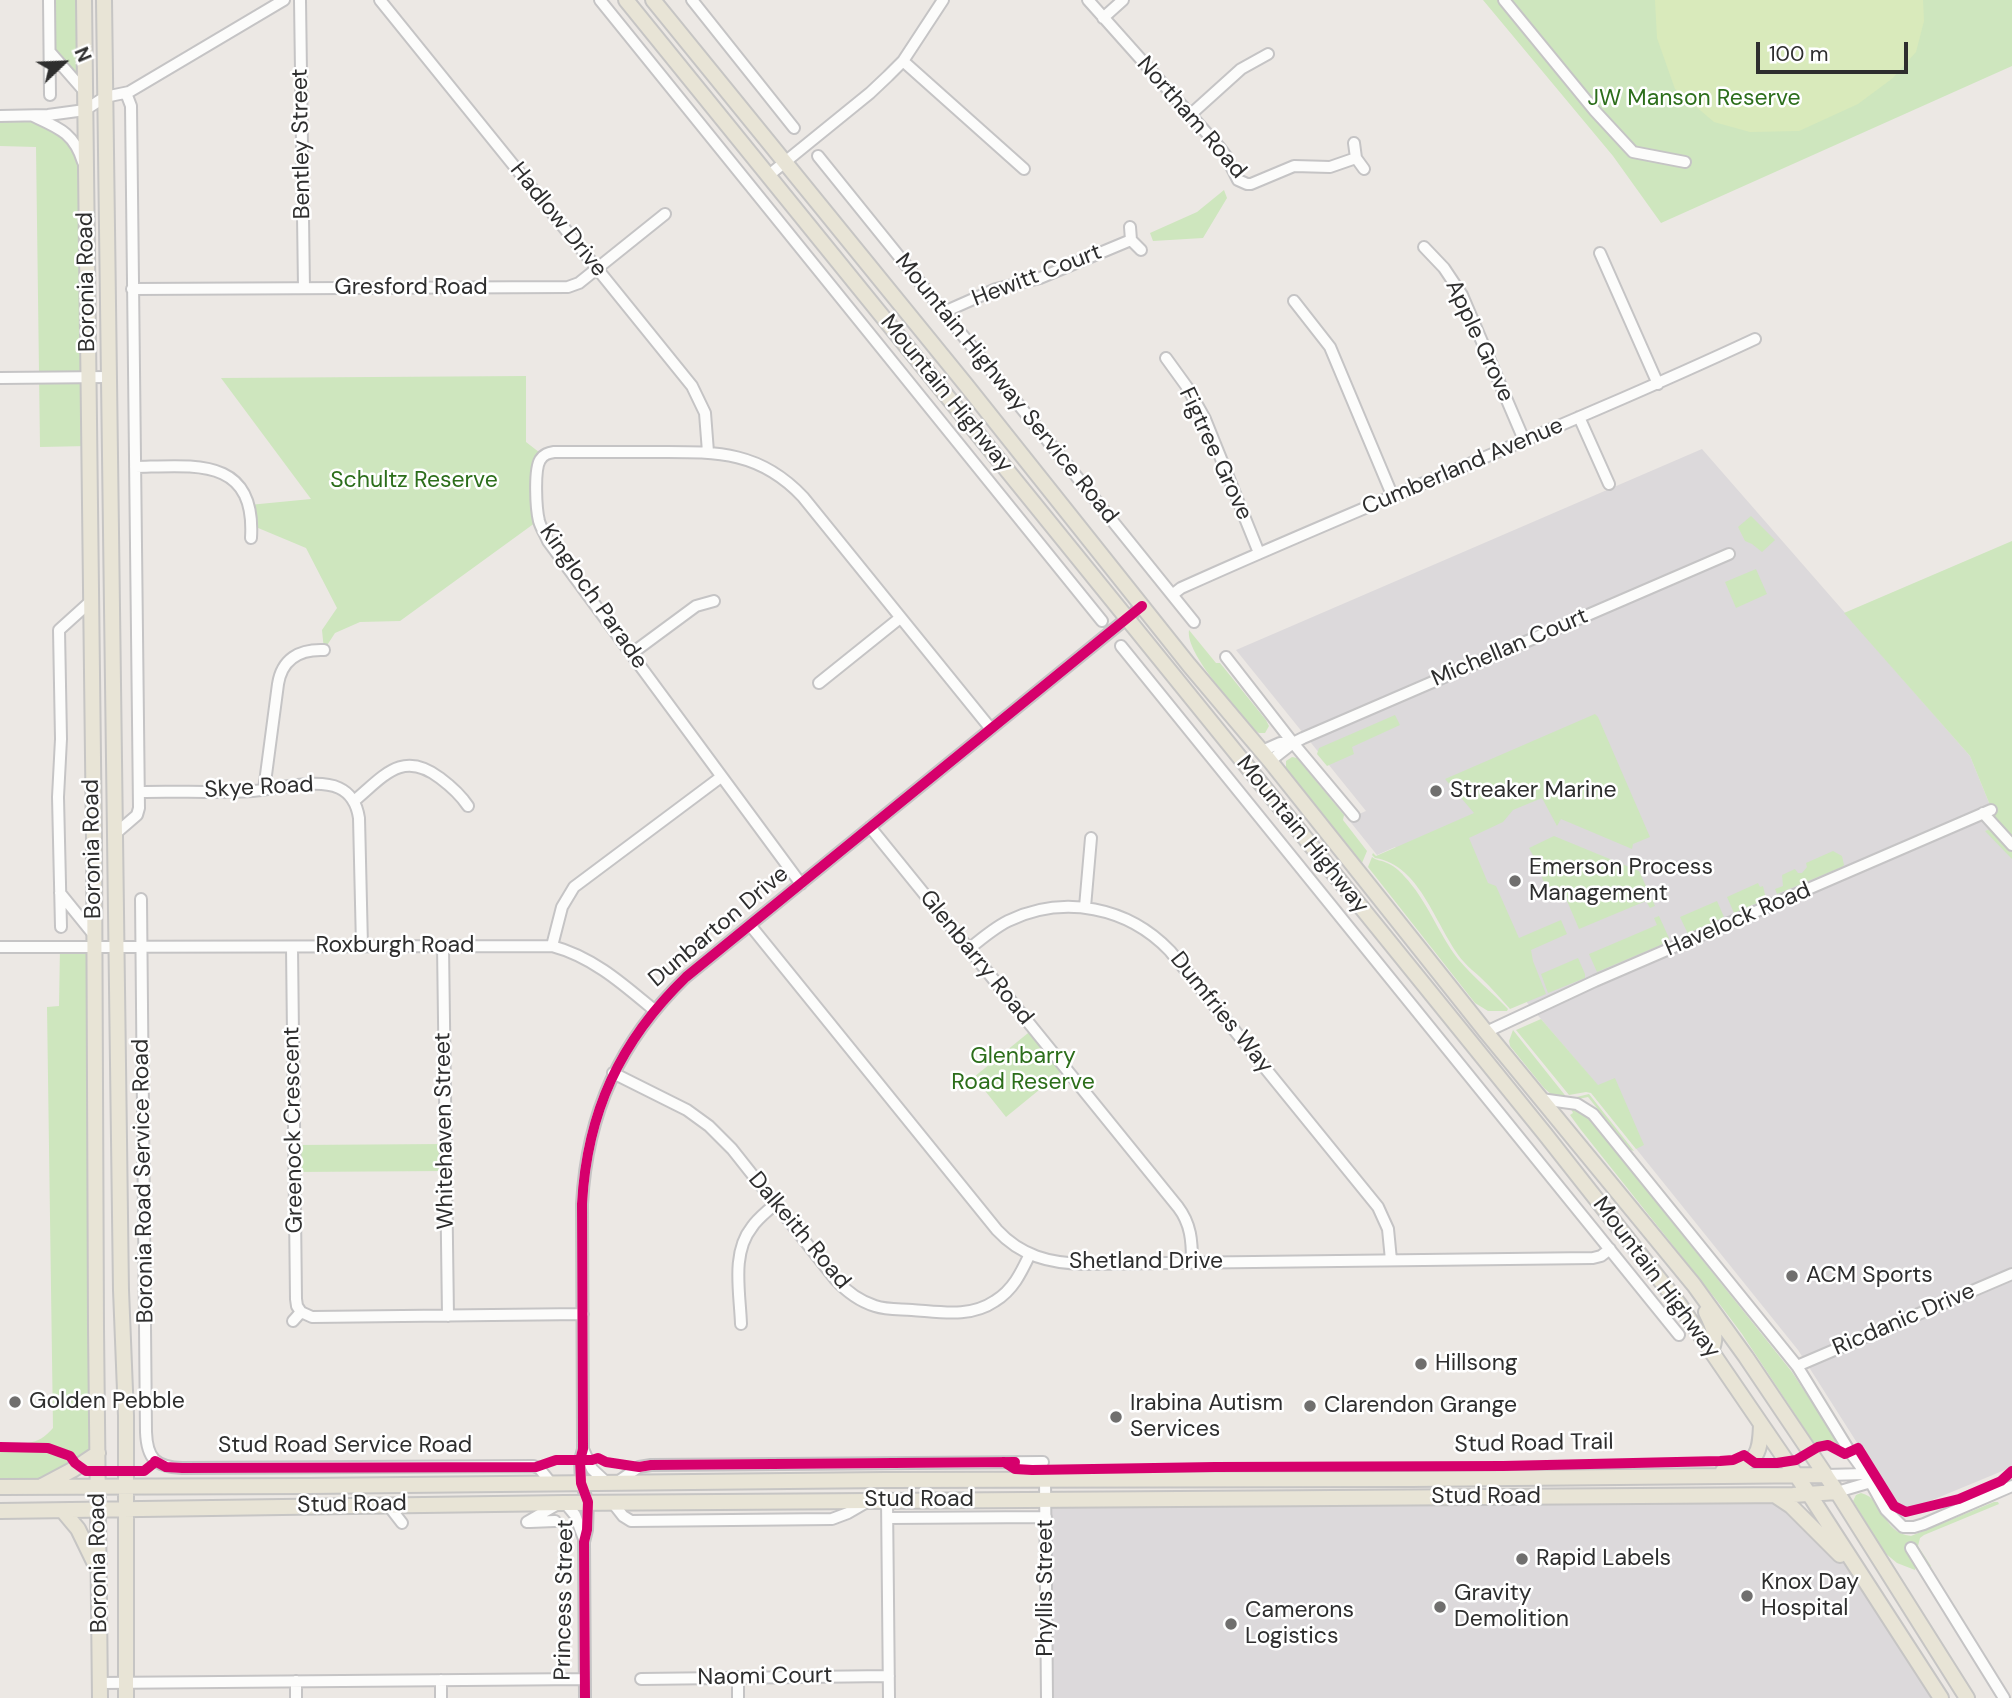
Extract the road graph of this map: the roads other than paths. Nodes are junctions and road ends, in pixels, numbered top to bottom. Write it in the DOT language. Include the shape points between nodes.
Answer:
graph roads {
  1 [pos="50,0"];
  2 [pos="84,0"];
  3 [pos="104,0"];
  4 [pos="284,0"];
  5 [pos="300,0"];
  6 [pos="380,0"];
  7 [pos="600,0"];
  8 [pos="626,0"];
  9 [pos="653,0"];
  10 [pos="692,0"];
  11 [pos="943,0"];
  12 [pos="1088,0"];
  13 [pos="1123,0"];
  14 [pos="1504,0"];
  15 [pos="1103,18"];
  16 [pos="50,52"];
  17 [pos="1268,54"];
  18 [pos="903,61"];
  19 [pos="85,92"];
  20 [pos="126,93"];
  21 [pos="50,94"];
  22 [pos="105,97"];
  23 [pos="85,110"];
  24 [pos="1190,115"];
  25 [pos="0,116"];
  26 [pos="32,116"];
  27 [pos="794,128"];
  28 [pos="1354,143"];
  29 [pos="818,156"];
  30 [pos="1356,158"];
  31 [pos="1685,162"];
  32 [pos="784,163"];
  33 [pos="1024,169"];
  34 [pos="1364,169"];
  35 [pos="86,172"];
  36 [pos="769,175"];
  37 [pos="666,214"];
  38 [pos="1130,227"];
  39 [pos="1131,240"];
  40 [pos="1424,247"];
  41 [pos="1141,250"];
  42 [pos="1600,253"];
  43 [pos="597,269"];
  44 [pos="304,288"];
  45 [pos="132,289"];
  46 [pos="1294,301"];
  47 [pos="944,312"];
  48 [pos="1755,339"];
  49 [pos="1167,358"];
  50 [pos="88,377"];
  51 [pos="109,377"];
  52 [pos="0,378"];
  53 [pos="1658,384"];
  54 [pos="1579,417"];
  55 [pos="1524,440"];
  56 [pos="708,452"];
  57 [pos="135,467"];
  58 [pos="1609,484"];
  59 [pos="1051,490"];
  60 [pos="1392,497"];
  61 [pos="1049,521"];
  62 [pos="251,538"];
  63 [pos="1259,553"];
  64 [pos="1728,554"];
  65 [pos="1055,563"];
  66 [pos="1086,567"];
  67 [pos="1172,595"];
  68 [pos="714,601"];
  69 [pos="90,602"];
  70 [pos="1142,606"];
  71 [pos="900,618"];
  72 [pos="1128,618"];
  73 [pos="1102,621"];
  74 [pos="1194,622"];
  75 [pos="1121,646"];
  76 [pos="324,650"];
  77 [pos="631,653"];
  78 [pos="1226,657"];
  79 [pos="819,683"];
  80 [pos="991,729"];
  81 [pos="1293,743"];
  82 [pos="1266,756"];
  83 [pos="1249,769"];
  84 [pos="721,777"];
  85 [pos="264,790"];
  86 [pos="139,792"];
  87 [pos="354,801"];
  88 [pos="468,806"];
  89 [pos="1354,816"];
  90 [pos="870,827"];
  91 [pos="115,834"];
  92 [pos="1091,838"];
  93 [pos="2012,845"];
  94 [pos="801,884"];
  95 [pos="60,893"];
  96 [pos="141,899"];
  97 [pos="1085,907"];
  98 [pos="750,925"];
  99 [pos="61,927"];
  100 [pos="94,941"];
  101 [pos="362,946"];
  102 [pos="443,946"];
  103 [pos="552,946"];
  104 [pos="0,947"];
  105 [pos="117,947"];
  106 [pos="141,947"];
  107 [pos="292,947"];
  108 [pos="969,949"];
  109 [pos="654,1010"];
  110 [pos="1486,1032"];
  111 [pos="1471,1044"];
  112 [pos="613,1073"];
  113 [pos="1541,1100"];
  114 [pos="775,1204"];
  115 [pos="1610,1248"];
  116 [pos="1030,1254"];
  117 [pos="1391,1260"];
  118 [pos="1192,1262"];
  119 [pos="2012,1274"];
  120 [pos="1694,1285"];
  121 [pos="302,1312"];
  122 [pos="583,1314"];
  123 [pos="448,1316"];
  124 [pos="293,1321"];
  125 [pos="741,1324"];
  126 [pos="1679,1335"];
  127 [pos="1711,1351"];
  128 [pos="1797,1366"];
  129 [pos="1762,1424"];
  130 [pos="583,1449"];
  131 [pos="98,1453"];
  132 [pos="155,1461"];
  133 [pos="1026,1462"];
  134 [pos="1043,1462"];
  135 [pos="197,1468"];
  136 [pos="1796,1475"];
  137 [pos="1826,1475"];
  138 [pos="1705,1476"];
  139 [pos="1635,1477"];
  140 [pos="1868,1478"];
  141 [pos="1042,1479"];
  142 [pos="1422,1479"];
  143 [pos="1124,1480"];
  144 [pos="1180,1480"];
  145 [pos="551,1483"];
  146 [pos="581,1483"];
  147 [pos="611,1483"];
  148 [pos="41,1486"];
  149 [pos="98,1486"];
  150 [pos="126,1486"];
  151 [pos="173,1486"];
  152 [pos="2012,1486"];
  153 [pos="0,1487"];
  154 [pos="1837,1492"];
  155 [pos="1809,1494"];
  156 [pos="1661,1495"];
  157 [pos="1774,1495"];
  158 [pos="1486,1497"];
  159 [pos="1045,1499"];
  160 [pos="1125,1499"];
  161 [pos="1180,1499"];
  162 [pos="887,1500"];
  163 [pos="587,1502"];
  164 [pos="562,1503"];
  165 [pos="388,1505"];
  166 [pos="126,1510"];
  167 [pos="0,1511"];
  168 [pos="62,1511"];
  169 [pos="99,1511"];
  170 [pos="1046,1517"];
  171 [pos="888,1518"];
  172 [pos="555,1521"];
  173 [pos="402,1523"];
  174 [pos="584,1542"];
  175 [pos="1911,1548"];
  176 [pos="99,1574"];
  177 [pos="1876,1596"];
  178 [pos="889,1676"];
  179 [pos="738,1677"];
  180 [pos="585,1679"];
  181 [pos="641,1679"];
  182 [pos="441,1680"];
  183 [pos="296,1681"];
  184 [pos="126,1683"];
  185 [pos="100,1690"];
  186 [pos="126,1698"];
  187 [pos="296,1698"];
  188 [pos="441,1698"];
  189 [pos="586,1698"];
  190 [pos="738,1698"];
  191 [pos="889,1698"];
  192 [pos="1047,1698"];
  193 [pos="1941,1698"];
  194 [pos="1967,1698"];
  195 [pos="2004,1698"];
  1 -- 16 [label="street"];
  2 -- 19 [label="main road, Boronia Road"];
  3 -- 22 [label="main road, Boronia Road"];
  4 -- 20 [label="street"];
  5 -- 44 [label="street, Bentley Street"];
  6 -- 43 [label="street, Hadlow Drive"];
  7 -- 65 [label="street, Mountain Highway"];
  8 -- 36 [label="main road, Mountain Highway"];
  9 -- 32 [label="main road, Mountain Highway"];
  10 -- 27 [label="street"];
  11 -- 18 [label="street"];
  12 -- 15 [label="street, Northam Road"];
  13 -- 15 [label="street"];
  14 -- 31 [label="street" via="1633,152"];
  15 -- 24 [label="street, Northam Road"];
  16 -- 19 [label="street"];
  16 -- 21 [label="street"];
  17 -- 24 [label="street" via="1241,69"];
  18 -- 32 [label="street"];
  18 -- 33 [label="street"];
  19 -- 23 [label="main road, Boronia Road"];
  20 -- 22 [label="street"];
  20 -- 45 [label="street, Boronia Road" via="131,106"];
  22 -- 23 [label="street"];
  22 -- 51 [label="main road, Boronia Road"];
  23 -- 26 [label="street"];
  23 -- 35 [label="main road, Boronia Road"];
  24 -- 30 [label="street, Northam Road" via="1226,156 1242,183 1251,184 1294,166 1330,167"];
  25 -- 26 [label="street"];
  26 -- 35 [label="street" via="71,138"];
  28 -- 30 [label="street"];
  29 -- 47 [label="street, Mountain Highway Service Road"];
  30 -- 34 [label="street"];
  32 -- 36 [label="street"];
  32 -- 59 [label="main road, Mountain Highway"];
  35 -- 50 [label="main road, Boronia Road"];
  36 -- 61 [label="main road, Mountain Highway"];
  37 -- 43 [label="street, Gresford Road"];
  38 -- 39 [label="street, Hewitt Court"];
  39 -- 41 [label="street, Hewitt Court"];
  39 -- 47 [label="street, Hewitt Court"];
  40 -- 55 [label="street, Apple Grove" via="1462,295"];
  42 -- 53 [label="street"];
  43 -- 44 [label="street, Gresford Road" via="568,287"];
  43 -- 56 [label="street, Hadlow Drive" via="692,386 705,413"];
  44 -- 45 [label="street, Gresford Road"];
  45 -- 57 [label="street, Boronia Road"];
  46 -- 60 [label="street" via="1330,347"];
  47 -- 67 [label="street, Mountain Highway Service Road"];
  48 -- 53 [label="street, Cumberland Avenue"];
  49 -- 63 [label="street, Figtree Grove" via="1205,419"];
  50 -- 51 [label="street"];
  50 -- 52 [label="street"];
  50 -- 69 [label="main road, Boronia Road"];
  51 -- 91 [label="main road, Boronia Road"];
  53 -- 54 [label="street, Cumberland Avenue"];
  54 -- 55 [label="street, Cumberland Avenue"];
  54 -- 58 [label="street"];
  55 -- 60 [label="street, Cumberland Avenue"];
  56 -- 71 [label="street, Kingloch Parade" via="748,459 789,484"];
  56 -- 77 [label="street, Kingloch Parade" via="554,452 538,465 537,509 542,529"];
  57 -- 62 [label="street" via="204,468 226,475 247,499"];
  57 -- 86 [label="street, Boronia Road"];
  59 -- 61 [label="main road" via="1044,501"];
  59 -- 70 [label="main road, Mountain Highway"];
  60 -- 63 [label="street, Cumberland Avenue"];
  61 -- 66 [label="main road, Mountain Highway"];
  63 -- 67 [label="street, Cumberland Avenue"];
  64 -- 81 [label="street, Michellan Court"];
  65 -- 66 [label="street"];
  65 -- 73 [label="street"];
  66 -- 72 [label="main road, Mountain Highway"];
  67 -- 74 [label="street, Mountain Highway Service Road"];
  68 -- 77 [label="street" via="696,606"];
  69 -- 95 [label="street" via="59,629"];
  69 -- 100 [label="main road, Boronia Road"];
  70 -- 72 [label="street, Dunbarton Drive"];
  70 -- 82 [label="main road, Mountain Highway"];
  71 -- 79 [label="street"];
  71 -- 80 [label="street, Kingloch Parade"];
  72 -- 80 [label="street, Dunbarton Drive"];
  72 -- 83 [label="main road, Mountain Highway"];
  75 -- 115 [label="street"];
  76 -- 85 [label="street" via="305,652 281,669"];
  77 -- 84 [label="street, Kingloch Parade"];
  78 -- 81 [label="street"];
  80 -- 90 [label="street, Dunbarton Drive"];
  81 -- 82 [label="street, Michellan Court" via="1280,743"];
  81 -- 89 [label="street"];
  82 -- 83 [label="main road"];
  82 -- 110 [label="main road, Mountain Highway"];
  83 -- 111 [label="main road, Mountain Highway"];
  84 -- 94 [label="street, Kingloch Parade"];
  84 -- 103 [label="street" via="573,887 562,907"];
  85 -- 86 [label="street, Skye Road"];
  85 -- 87 [label="street, Skye Road" via="326,785 339,788"];
  86 -- 91 [label="street, Boronia Road" via="138,813"];
  87 -- 88 [label="street" via="392,770 418,765 457,791"];
  87 -- 101 [label="street" via="360,827"];
  90 -- 94 [label="street, Dunbarton Drive"];
  90 -- 108 [label="street, Glenbarry Road"];
  91 -- 105 [label="main road, Boronia Road"];
  92 -- 97 [label="street"];
  93 -- 110 [label="street, Havelock Road" via="1987,811"];
  94 -- 98 [label="street, Dunbarton Drive"];
  95 -- 99 [label="street"];
  95 -- 100 [label="street"];
  96 -- 106 [label="street, Boronia Road Service Road"];
  97 -- 108 [label="street, Dumfries Way" via="1043,909 1018,917"];
  97 -- 117 [label="street, Dumfries Way" via="1136,923 1170,951 1378,1207 1388,1229"];
  98 -- 109 [label="street, Dunbarton Drive"];
  98 -- 116 [label="street, Shetland Drive" via="997,1230"];
  100 -- 104 [label="street, Roxburgh Road"];
  100 -- 105 [label="street, Roxburgh Road"];
  100 -- 131 [label="main road, Boronia Road"];
  101 -- 102 [label="street, Roxburgh Road"];
  101 -- 107 [label="street, Roxburgh Road"];
  102 -- 103 [label="street, Roxburgh Road"];
  102 -- 123 [label="street, Whitehaven Street"];
  103 -- 109 [label="street, Roxburgh Road" via="593,962"];
  105 -- 106 [label="street, Roxburgh Road"];
  105 -- 150 [label="main road, Boronia Road"];
  106 -- 107 [label="street, Roxburgh Road"];
  106 -- 132 [label="street, Boronia Road Service Road" via="147,1437"];
  107 -- 121 [label="street, Greenock Crescent" via="296,1299"];
  108 -- 118 [label="street, Glenbarry Road" via="1182,1213 1191,1236"];
  109 -- 112 [label="street, Dunbarton Drive"];
  110 -- 111 [label="main road"];
  110 -- 113 [label="main road, Mountain Highway"];
  111 -- 127 [label="main road, Mountain Highway"];
  112 -- 114 [label="street, Dalkeith Road" via="699,1117"];
  112 -- 122 [label="street, Dunbarton Drive" via="585,1163"];
  113 -- 120 [label="main road, Mountain Highway"];
  113 -- 128 [label="street" via="1577,1104 1593,1114"];
  114 -- 116 [label="street, Dalkeith Road" via="842,1287 858,1299 885,1308 953,1313 980,1309 1009,1290"];
  114 -- 125 [label="street" via="753,1225 743,1244"];
  115 -- 117 [label="street, Shetland Drive" via="1593,1258"];
  115 -- 126 [label="street"];
  116 -- 118 [label="street, Shetland Drive" via="1073,1264"];
  117 -- 118 [label="street, Shetland Drive"];
  119 -- 128 [label="street, Ricdanic Drive"];
  120 -- 127 [label="main road" via="1715,1332"];
  120 -- 137 [label="main road, Mountain Highway"];
  121 -- 123 [label="street" via="312,1317"];
  121 -- 124 [label="street"];
  122 -- 123 [label="street"];
  122 -- 130 [label="street, Dunbarton Drive"];
  127 -- 129 [label="main road, Mountain Highway"];
  128 -- 140 [label="street"];
  129 -- 136 [label="main road, Mountain Highway"];
  129 -- 138 [label="main road" via="1760,1447 1751,1460"];
  130 -- 146 [label="street, Dunbarton Drive"];
  130 -- 147 [label="street" via="592,1469"];
  131 -- 148 [label="main road"];
  131 -- 149 [label="main road, Boronia Road"];
  132 -- 135 [label="street, Stud Road Service Road" via="169,1468"];
  133 -- 134 [label="street"];
  133 -- 141 [label="street"];
  133 -- 147 [label="street" via="665,1464 639,1467"];
  135 -- 145 [label="street, Stud Road Service Road" via="533,1466"];
  135 -- 151 [label="street"];
  136 -- 137 [label="main road, Stud Road"];
  136 -- 138 [label="main road, Stud Road"];
  136 -- 155 [label="main road, Mountain Highway"];
  137 -- 140 [label="street"];
  137 -- 154 [label="main road, Mountain Highway"];
  138 -- 139 [label="main road, Stud Road"];
  139 -- 142 [label="main road, Stud Road"];
  139 -- 156 [label="main road" via="1653,1484"];
  140 -- 152 [label="street" via="1886,1510 1903,1527 1924,1524"];
  140 -- 154 [label="street"];
  141 -- 143 [label="main road, Stud Road"];
  141 -- 147 [label="main road, Stud Road"];
  141 -- 159 [label="street, Phyllis Street"];
  142 -- 144 [label="main road, Stud Road"];
  142 -- 158 [label="main road" via="1462,1485"];
  143 -- 144 [label="main road, Stud Road"];
  143 -- 160 [label="main road"];
  144 -- 161 [label="main road"];
  145 -- 146 [label="main road, Stud Road"];
  145 -- 151 [label="main road, Stud Road"];
  146 -- 147 [label="main road, Stud Road"];
  146 -- 163 [label="street, Dunbarton Drive"];
  148 -- 149 [label="main road, Stud Road"];
  148 -- 153 [label="main road, Stud Road"];
  149 -- 150 [label="main road, Stud Road"];
  149 -- 169 [label="main road, Boronia Road"];
  150 -- 151 [label="main road, Stud Road"];
  150 -- 166 [label="main road, Boronia Road"];
  154 -- 155 [label="main road, Stud Road"];
  154 -- 194 [label="main road, Mountain Highway"];
  155 -- 157 [label="main road, Stud Road"];
  155 -- 177 [label="main road, Mountain Highway"];
  156 -- 157 [label="main road, Stud Road"];
  156 -- 158 [label="main road, Stud Road"];
  157 -- 177 [label="main road" via="1826,1540"];
  158 -- 161 [label="main road, Stud Road"];
  159 -- 160 [label="main road, Stud Road"];
  159 -- 162 [label="main road, Stud Road"];
  159 -- 170 [label="street, Phyllis Street"];
  160 -- 161 [label="main road, Stud Road"];
  162 -- 163 [label="main road, Stud Road"];
  162 -- 171 [label="street"];
  163 -- 164 [label="main road, Stud Road"];
  163 -- 174 [label="street, Princess Street"];
  164 -- 165 [label="main road, Stud Road"];
  164 -- 172 [label="street" via="527,1522"];
  164 -- 174 [label="street, Princess Street" via="575,1515"];
  165 -- 166 [label="main road, Stud Road"];
  165 -- 173 [label="street"];
  166 -- 169 [label="main road, Stud Road"];
  166 -- 184 [label="main road, Boronia Road"];
  167 -- 168 [label="main road, Stud Road"];
  168 -- 169 [label="main road, Stud Road"];
  168 -- 176 [label="main road" via="78,1528"];
  169 -- 176 [label="main road, Boronia Road"];
  170 -- 171 [label="street"];
  170 -- 192 [label="street, Phyllis Street"];
  171 -- 178 [label="street"];
  174 -- 180 [label="street, Princess Street"];
  175 -- 195 [label="street"];
  176 -- 185 [label="main road, Boronia Road"];
  177 -- 193 [label="main road, Mountain Highway"];
  178 -- 179 [label="street, Naomi Court"];
  178 -- 191 [label="street"];
  179 -- 181 [label="street, Naomi Court"];
  179 -- 190 [label="street"];
  180 -- 182 [label="street"];
  180 -- 189 [label="street, Princess Street"];
  182 -- 183 [label="street"];
  182 -- 188 [label="street"];
  183 -- 184 [label="street"];
  183 -- 187 [label="street"];
  184 -- 185 [label="street"];
  184 -- 186 [label="main road, Boronia Road"];
}
